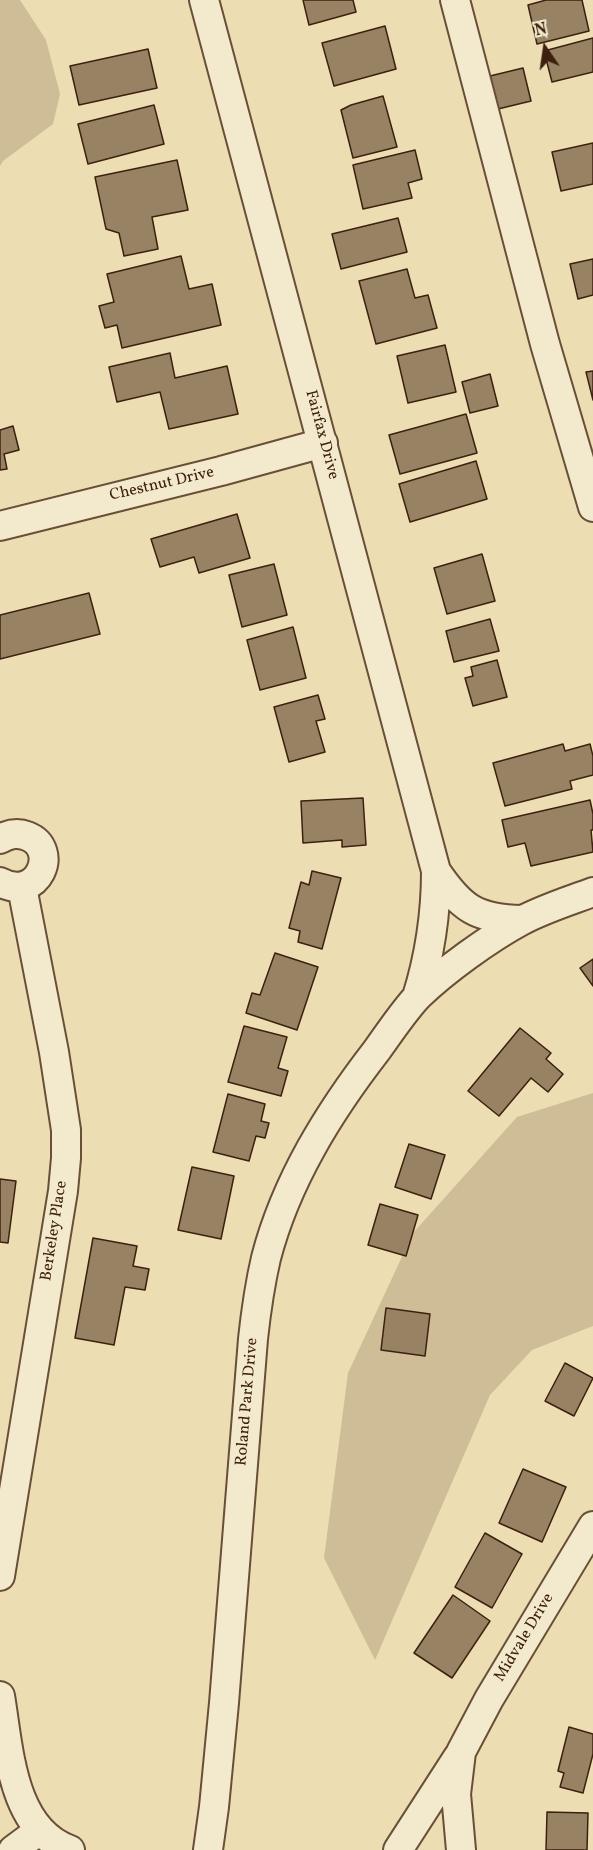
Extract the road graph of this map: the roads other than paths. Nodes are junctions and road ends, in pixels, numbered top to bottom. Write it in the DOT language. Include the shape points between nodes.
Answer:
graph roads {
  1 [pos="204,0"];
  2 [pos="455,0"];
  3 [pos="323,443"];
  4 [pos="593,507"];
  5 [pos="0,526"];
  6 [pos="0,839"];
  7 [pos="436,871"];
  8 [pos="11,885"];
  9 [pos="593,892"];
  10 [pos="522,920"];
  11 [pos="417,997"];
  12 [pos="593,1526"];
  13 [pos="0,1572"];
  14 [pos="0,1696"];
  15 [pos="461,1752"];
  16 [pos="40,1830"];
  17 [pos="13,1850"];
  18 [pos="70,1850"];
  19 [pos="207,1850"];
  20 [pos="398,1850"];
  21 [pos="461,1850"];
  1 -- 3 [label="street, Fairfax Drive"];
  2 -- 4 [label="street" via="545,344"];
  3 -- 5 [label="street, Chestnut Drive"];
  3 -- 7 [label="street, Fairfax Drive"];
  6 -- 8 [label="street, Berkeley Place" via="22,834 40,845 44,856 39,876 32,884"];
  7 -- 10 [label="street, Roland Park Drive" via="450,891 477,913 498,920"];
  7 -- 11 [label="street, Roland Park Drive" via="432,940"];
  8 -- 13 [label="street, Berkeley Place" via="54,1052 66,1130 66,1158"];
  9 -- 10 [label="street, Roland Park Drive"];
  10 -- 11 [label="street, Roland Park Drive"];
  11 -- 19 [label="street, Roland Park Drive" via="352,1081 325,1124 298,1172 267,1256 252,1350 224,1703"];
  12 -- 15 [label="street, Midvale Drive"];
  14 -- 16 [label="street" via="16,1784 27,1814"];
  15 -- 20 [label="street, Midvale Drive"];
  15 -- 21 [label="street, Midvale Drive" via="456,1794"];
  16 -- 17 [label="street"];
  16 -- 18 [label="street" via="48,1839"];
}
